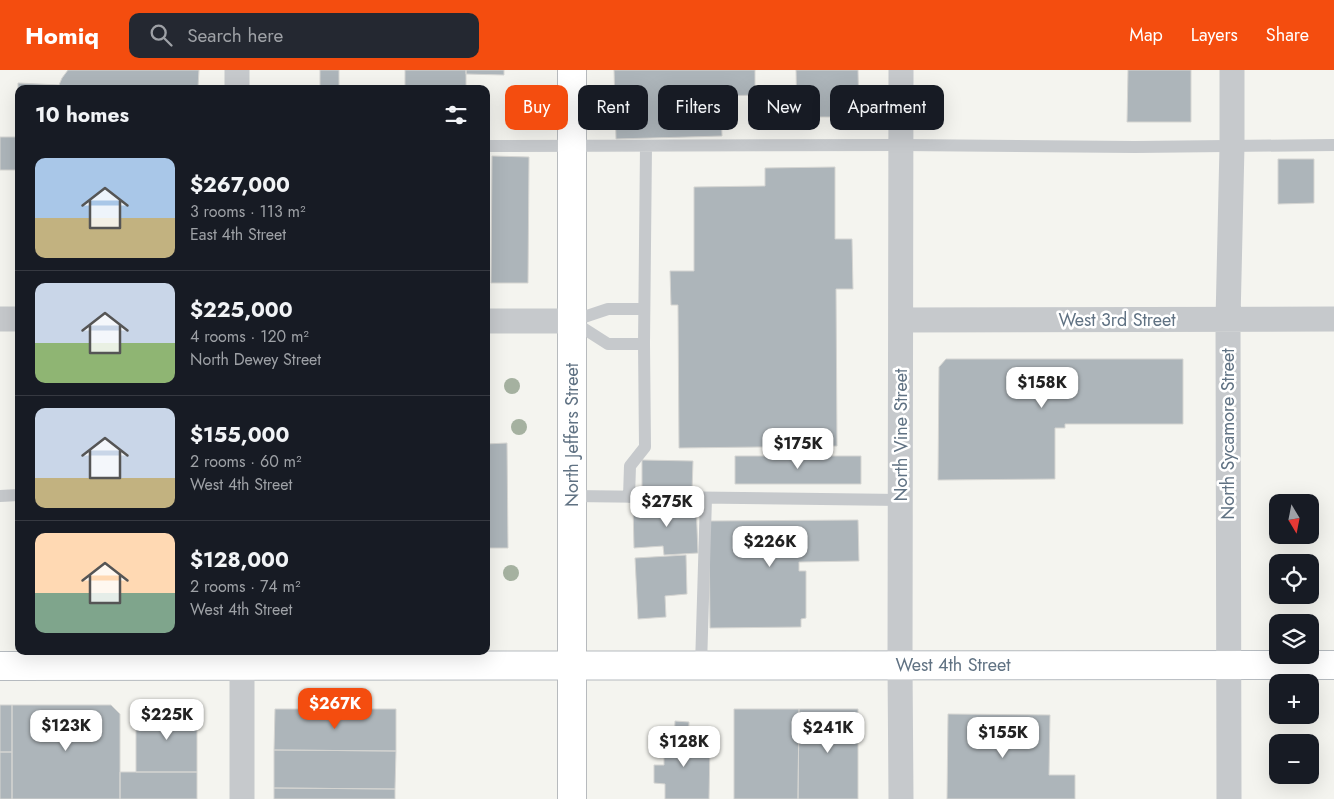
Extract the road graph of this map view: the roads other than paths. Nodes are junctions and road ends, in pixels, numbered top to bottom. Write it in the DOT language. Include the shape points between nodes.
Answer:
graph roads {
  1 [pos="237,70"];
  2 [pos="572,70"];
  3 [pos="901,70"];
  4 [pos="1232,70"];
  5 [pos="238,85"];
  6 [pos="901,145"];
  7 [pos="1334,145"];
  8 [pos="490,146"];
  9 [pos="572,146"];
  10 [pos="646,146"];
  11 [pos="1232,146"];
  12 [pos="644,309"];
  13 [pos="0,319"];
  14 [pos="15,319"];
  15 [pos="901,320"];
  16 [pos="1228,320"];
  17 [pos="1334,320"];
  18 [pos="490,321"];
  19 [pos="572,321"];
  20 [pos="644,344"];
  21 [pos="15,495"];
  22 [pos="0,496"];
  23 [pos="572,496"];
  24 [pos="629,497"];
  25 [pos="706,498"];
  26 [pos="901,500"];
  27 [pos="70,659"];
  28 [pos="242,659"];
  29 [pos="900,665"];
  30 [pos="1229,665"];
  31 [pos="1334,665"];
  32 [pos="0,666"];
  33 [pos="572,666"];
  34 [pos="701,666"];
  35 [pos="242,799"];
  36 [pos="572,799"];
  37 [pos="901,799"];
  38 [pos="1229,799"];
  1 -- 5 [label="street"];
  2 -- 9 [label="main road, North Jeffers Street"];
  3 -- 6 [label="street, North Vine Street"];
  4 -- 11 [label="street, North Sycamore Street"];
  6 -- 10 [label="lane"];
  6 -- 11 [label="lane"];
  6 -- 15 [label="street, North Vine Street"];
  7 -- 11 [label="lane"];
  8 -- 9 [label="lane"];
  9 -- 10 [label="lane"];
  9 -- 19 [label="main road, North Jeffers Street"];
  10 -- 12 [label="lane"];
  11 -- 16 [label="street, North Sycamore Street"];
  12 -- 19 [label="lane" via="608,309"];
  12 -- 20 [label="lane"];
  13 -- 14 [label="street"];
  15 -- 16 [label="street, West 3rd Street"];
  15 -- 26 [label="street, North Vine Street"];
  16 -- 17 [label="street, West 3rd Street"];
  16 -- 30 [label="street, North Sycamore Street"];
  18 -- 19 [label="street"];
  19 -- 20 [label="lane" via="608,344"];
  19 -- 23 [label="main road, North Jeffers Street"];
  20 -- 24 [label="lane" via="645,447 630,466"];
  21 -- 22 [label="lane"];
  23 -- 24 [label="lane"];
  23 -- 33 [label="main road, North Jeffers Street"];
  24 -- 25 [label="lane"];
  25 -- 26 [label="lane"];
  25 -- 34 [label="lane"];
  26 -- 29 [label="street, North Vine Street"];
  27 -- 28 [label="main road, West 4th Street"];
  27 -- 32 [label="main road, West 4th Street"];
  28 -- 33 [label="main road, West 4th Street"];
  28 -- 35 [label="street"];
  29 -- 30 [label="main road, West 4th Street"];
  29 -- 34 [label="main road, West 4th Street"];
  29 -- 37 [label="street, North Vine Street"];
  30 -- 31 [label="main road, West 4th Street"];
  30 -- 38 [label="street, North Sycamore Street"];
  33 -- 34 [label="main road, West 4th Street"];
  33 -- 36 [label="main road, North Jeffers Street"];
}
